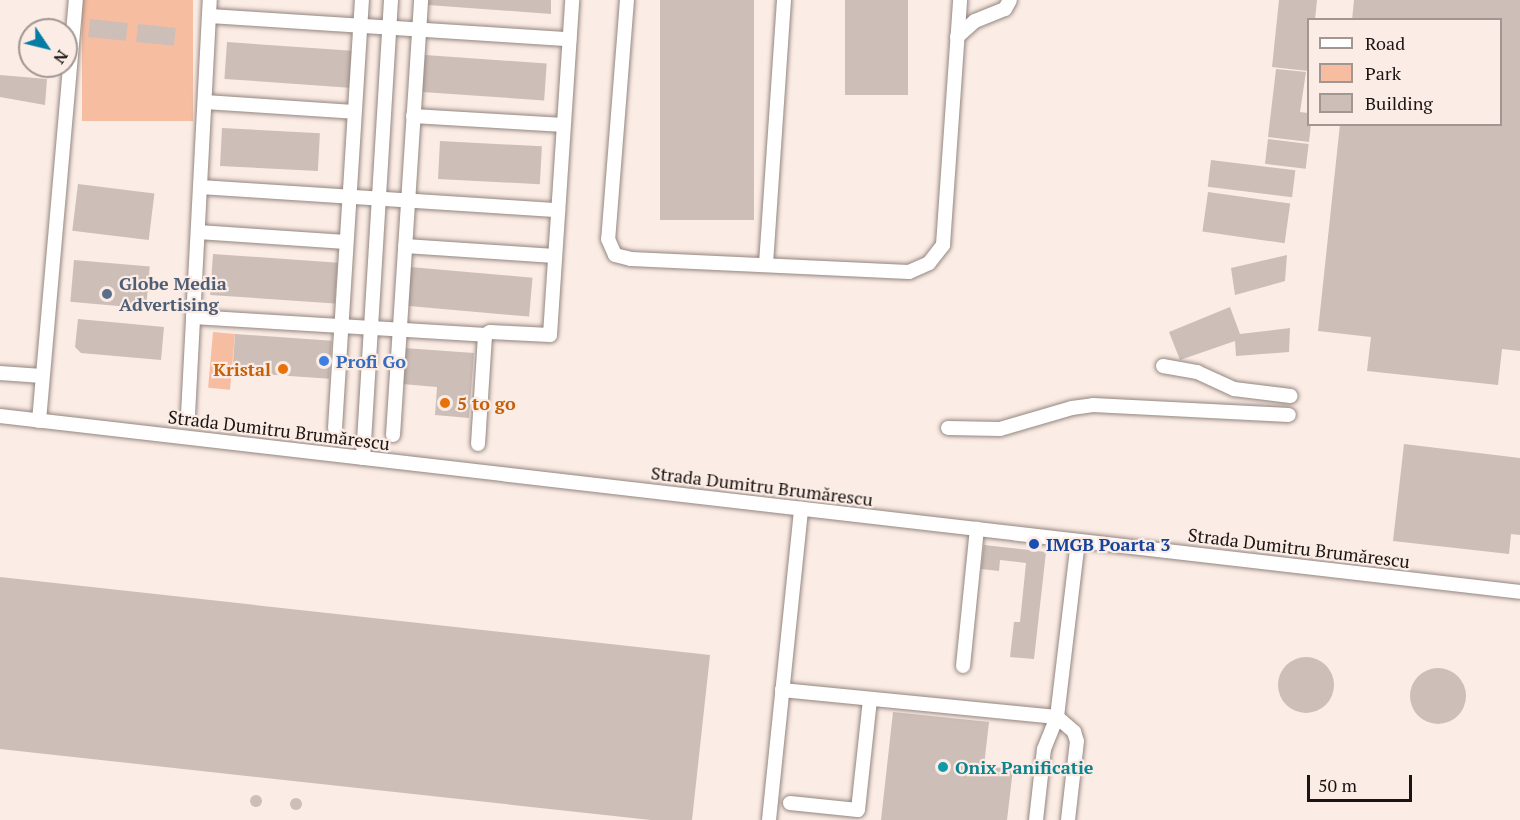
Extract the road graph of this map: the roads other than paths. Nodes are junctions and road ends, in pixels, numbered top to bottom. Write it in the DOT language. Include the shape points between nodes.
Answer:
graph roads {
  1 [pos="76,0"];
  2 [pos="210,0"];
  3 [pos="362,0"];
  4 [pos="391,0"];
  5 [pos="421,0"];
  6 [pos="572,0"];
  7 [pos="627,0"];
  8 [pos="784,0"];
  9 [pos="960,0"];
  10 [pos="1010,0"];
  11 [pos="209,16"];
  12 [pos="360,26"];
  13 [pos="389,28"];
  14 [pos="419,30"];
  15 [pos="957,37"];
  16 [pos="569,39"];
  17 [pos="205,102"];
  18 [pos="354,112"];
  19 [pos="413,116"];
  20 [pos="564,125"];
  21 [pos="200,187"];
  22 [pos="349,197"];
  23 [pos="378,199"];
  24 [pos="408,201"];
  25 [pos="558,210"];
  26 [pos="198,232"];
  27 [pos="346,242"];
  28 [pos="405,246"];
  29 [pos="555,256"];
  30 [pos="766,264"];
  31 [pos="193,317"];
  32 [pos="341,326"];
  33 [pos="370,328"];
  34 [pos="400,330"];
  35 [pos="485,336"];
  36 [pos="1163,366"];
  37 [pos="0,373"];
  38 [pos="42,376"];
  39 [pos="1291,396"];
  40 [pos="188,415"];
  41 [pos="1289,415"];
  42 [pos="0,416"];
  43 [pos="39,421"];
  44 [pos="948,428"];
  45 [pos="335,429"];
  46 [pos="393,435"];
  47 [pos="478,444"];
  48 [pos="363,458"];
  49 [pos="801,509"];
  50 [pos="977,529"];
  51 [pos="1078,541"];
  52 [pos="1520,592"];
  53 [pos="963,666"];
  54 [pos="782,690"];
  55 [pos="870,700"];
  56 [pos="1057,717"];
  57 [pos="790,802"];
  58 [pos="769,820"];
  59 [pos="1036,820"];
  60 [pos="1068,820"];
  1 -- 38 [label="street"];
  2 -- 11 [label="street"];
  3 -- 12 [label="street"];
  4 -- 13 [label="street"];
  5 -- 14 [label="street"];
  6 -- 16 [label="street"];
  7 -- 30 [label="street" via="608,239 615,255 631,259"];
  8 -- 30 [label="street"];
  9 -- 15 [label="street"];
  10 -- 15 [label="street" via="1005,9 975,21"];
  11 -- 12 [label="street"];
  11 -- 17 [label="street"];
  12 -- 13 [label="street"];
  12 -- 18 [label="street"];
  13 -- 14 [label="street"];
  13 -- 23 [label="street"];
  14 -- 16 [label="street"];
  14 -- 19 [label="street"];
  15 -- 30 [label="street" via="943,245 929,263 909,272"];
  16 -- 20 [label="street"];
  17 -- 18 [label="street"];
  17 -- 21 [label="street"];
  18 -- 22 [label="street"];
  19 -- 20 [label="street"];
  19 -- 24 [label="street"];
  20 -- 25 [label="street"];
  21 -- 22 [label="street"];
  21 -- 26 [label="street"];
  22 -- 23 [label="street"];
  22 -- 27 [label="street"];
  23 -- 24 [label="street"];
  23 -- 33 [label="street"];
  24 -- 25 [label="street"];
  24 -- 28 [label="street"];
  25 -- 29 [label="street"];
  26 -- 27 [label="street"];
  26 -- 31 [label="street"];
  27 -- 32 [label="street"];
  28 -- 29 [label="street"];
  28 -- 34 [label="street"];
  29 -- 35 [label="street" via="550,335 490,332"];
  31 -- 32 [label="street"];
  31 -- 40 [label="street"];
  32 -- 33 [label="street"];
  32 -- 45 [label="street"];
  33 -- 34 [label="street"];
  33 -- 48 [label="street"];
  34 -- 35 [label="street"];
  34 -- 46 [label="street"];
  35 -- 47 [label="street"];
  36 -- 39 [label="street" via="1197,372 1234,389"];
  37 -- 38 [label="street"];
  38 -- 43 [label="street"];
  41 -- 44 [label="street" via="1093,405 1000,429"];
  42 -- 43 [label="street, Strada Dumitru Brumărescu"];
  43 -- 48 [label="street, Strada Dumitru Brumărescu"];
  48 -- 49 [label="street, Strada Dumitru Brumărescu"];
  49 -- 50 [label="street, Strada Dumitru Brumărescu"];
  49 -- 54 [label="street"];
  50 -- 51 [label="street, Strada Dumitru Brumărescu"];
  50 -- 53 [label="street"];
  51 -- 52 [label="street, Strada Dumitru Brumărescu"];
  51 -- 56 [label="street"];
  54 -- 55 [label="street"];
  54 -- 58 [label="street"];
  55 -- 56 [label="street"];
  55 -- 57 [label="street" via="858,810"];
  56 -- 59 [label="street" via="1044,749"];
  56 -- 60 [label="street" via="1074,732 1077,741"];
}
